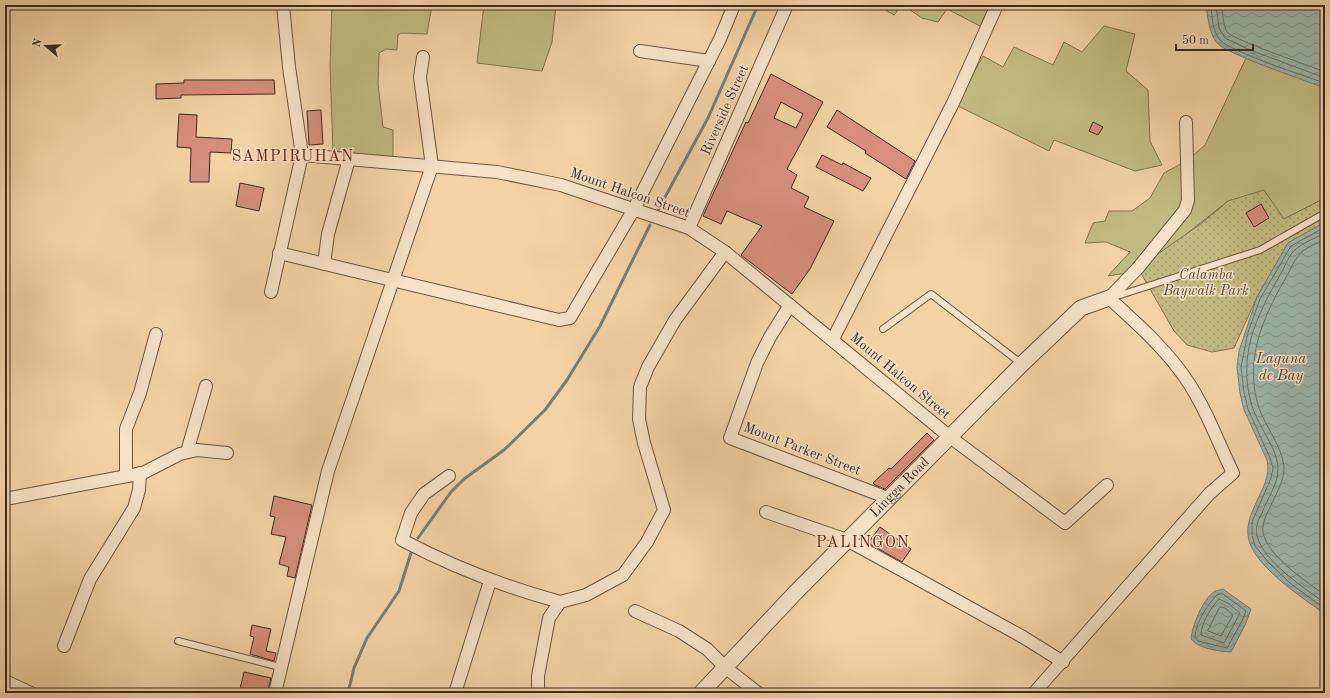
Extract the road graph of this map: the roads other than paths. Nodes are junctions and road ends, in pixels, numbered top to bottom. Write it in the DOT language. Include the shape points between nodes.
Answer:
graph roads {
  1 [pos="283,5"];
  2 [pos="734,5"];
  3 [pos="787,5"];
  4 [pos="997,5"];
  5 [pos="640,51"];
  6 [pos="422,57"];
  7 [pos="709,61"];
  8 [pos="1186,122"];
  9 [pos="302,155"];
  10 [pos="349,159"];
  11 [pos="432,166"];
  12 [pos="634,209"];
  13 [pos="1325,213"];
  14 [pos="690,228"];
  15 [pos="725,252"];
  16 [pos="279,253"];
  17 [pos="324,264"];
  18 [pos="394,280"];
  19 [pos="271,292"];
  20 [pos="1109,298"];
  21 [pos="790,305"];
  22 [pos="883,329"];
  23 [pos="156,334"];
  24 [pos="833,339"];
  25 [pos="1022,364"];
  26 [pos="206,386"];
  27 [pos="950,437"];
  28 [pos="187,452"];
  29 [pos="227,453"];
  30 [pos="140,473"];
  31 [pos="126,476"];
  32 [pos="449,476"];
  33 [pos="1107,484"];
  34 [pos="888,498"];
  35 [pos="5,499"];
  36 [pos="766,512"];
  37 [pos="847,540"];
  38 [pos="490,581"];
  39 [pos="560,602"];
  40 [pos="635,611"];
  41 [pos="178,641"];
  42 [pos="64,646"];
  43 [pos="1063,662"];
  44 [pos="280,667"];
  45 [pos="726,668"];
  46 [pos="5,681"];
  47 [pos="32,693"];
  48 [pos="275,693"];
  49 [pos="455,693"];
  50 [pos="538,693"];
  51 [pos="701,693"];
  52 [pos="758,693"];
  53 [pos="1034,693"];
  1 -- 9 [label="street"];
  2 -- 7 [label="street"];
  3 -- 14 [label="street, Riverside Street"];
  4 -- 24 [label="street" via="953,103"];
  5 -- 7 [label="street"];
  6 -- 11 [label="street" via="420,77"];
  7 -- 12 [label="street"];
  8 -- 20 [label="street" via="1188,200 1185,210 1138,268"];
  9 -- 10 [label="street, Mount Halcon Street"];
  9 -- 16 [label="street"];
  10 -- 11 [label="street, Mount Halcon Street"];
  10 -- 17 [label="street" via="328,234"];
  11 -- 12 [label="street, Mount Halcon Street" via="497,172 561,184"];
  11 -- 18 [label="street"];
  12 -- 14 [label="street, Mount Halcon Street"];
  12 -- 18 [label="street" via="570,318 559,320"];
  13 -- 20 [label="lane" via="1260,250"];
  14 -- 15 [label="street, Mount Halcon Street"];
  15 -- 21 [label="street, Mount Halcon Street"];
  15 -- 39 [label="street" via="676,320 648,367 640,387 639,419 664,510 647,542 624,575 586,595"];
  16 -- 17 [label="street"];
  16 -- 19 [label="street"];
  17 -- 18 [label="street"];
  18 -- 44 [label="street" via="328,471"];
  20 -- 25 [label="street, Lingga Road" via="1081,308"];
  20 -- 43 [label="street" via="1149,335 1178,368 1199,402 1233,473 1209,494"];
  21 -- 24 [label="street, Mount Halcon Street"];
  21 -- 34 [label="street, Mount Parker Street" via="757,363 730,438"];
  22 -- 25 [label="lane" via="931,294"];
  23 -- 31 [label="street" via="140,393 126,429"];
  24 -- 27 [label="street, Mount Halcon Street"];
  25 -- 27 [label="street, Lingga Road"];
  26 -- 28 [label="street"];
  27 -- 33 [label="street, Mount Halcon Street" via="1065,523"];
  27 -- 34 [label="street, Lingga Road"];
  28 -- 29 [label="street" via="197,450"];
  28 -- 30 [label="street"];
  30 -- 31 [label="street"];
  30 -- 42 [label="street" via="134,508 90,579"];
  31 -- 35 [label="street"];
  32 -- 38 [label="street" via="424,494 411,513 402,540"];
  34 -- 37 [label="street, Lingga Road"];
  36 -- 37 [label="street"];
  37 -- 43 [label="street" via="1023,637"];
  37 -- 45 [label="street, Lingga Road"];
  38 -- 39 [label="street"];
  38 -- 49 [label="street"];
  39 -- 50 [label="street" via="549,618 538,676"];
  40 -- 45 [label="street" via="707,649"];
  41 -- 44 [label="lane"];
  43 -- 53 [label="street"];
  44 -- 48 [label="street"];
  45 -- 51 [label="street, Lingga Road"];
  45 -- 52 [label="street"];
  46 -- 47 [label="street"];
}
